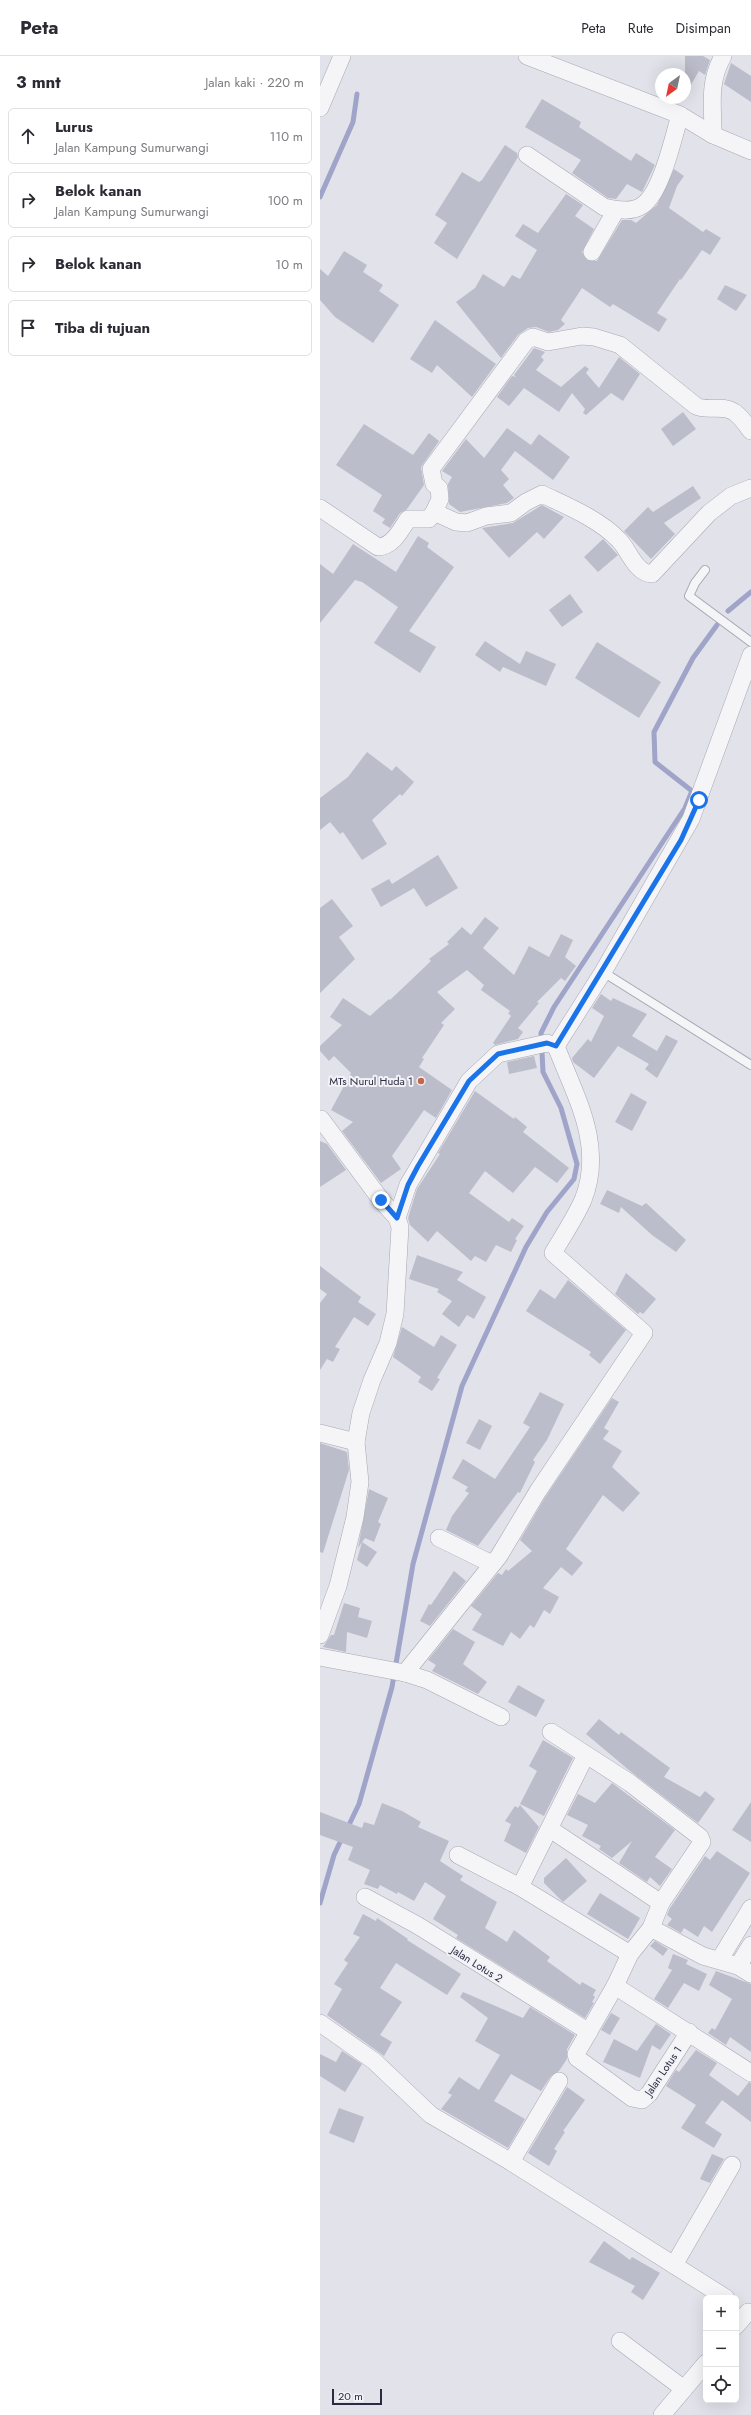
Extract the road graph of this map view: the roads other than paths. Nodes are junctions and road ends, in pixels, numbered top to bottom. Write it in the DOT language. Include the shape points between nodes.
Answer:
graph roads {
  1 [pos="342,56"];
  2 [pos="527,56"];
  3 [pos="723,56"];
  4 [pos="320,108"];
  5 [pos="680,115"];
  6 [pos="713,135"];
  7 [pos="751,151"];
  8 [pos="527,155"];
  9 [pos="616,210"];
  10 [pos="592,252"];
  11 [pos="751,431"];
  12 [pos="751,488"];
  13 [pos="320,508"];
  14 [pos="434,512"];
  15 [pos="705,570"];
  16 [pos="751,642"];
  17 [pos="751,655"];
  18 [pos="603,972"];
  19 [pos="552,1044"];
  20 [pos="751,1065"];
  21 [pos="321,1120"];
  22 [pos="397,1218"];
  23 [pos="320,1433"];
  24 [pos="356,1442"];
  25 [pos="439,1538"];
  26 [pos="492,1564"];
  27 [pos="320,1636"];
  28 [pos="320,1656"];
  29 [pos="396,1672"];
  30 [pos="501,1717"];
  31 [pos="551,1732"];
  32 [pos="586,1755"];
  33 [pos="550,1829"];
  34 [pos="458,1855"];
  35 [pos="520,1887"];
  36 [pos="365,1897"];
  37 [pos="661,1903"];
  38 [pos="751,1908"];
  39 [pos="651,1928"];
  40 [pos="751,1945"];
  41 [pos="630,1954"];
  42 [pos="720,1959"];
  43 [pos="745,1970"];
  44 [pos="615,1986"];
  45 [pos="320,2023"];
  46 [pos="589,2032"];
  47 [pos="689,2032"];
  48 [pos="751,2073"];
  49 [pos="559,2082"];
  50 [pos="511,2162"];
  51 [pos="732,2166"];
  52 [pos="674,2265"];
  53 [pos="721,2295"];
  54 [pos="745,2310"];
  55 [pos="739,2321"];
  56 [pos="620,2341"];
  57 [pos="703,2367"];
  58 [pos="684,2389"];
  59 [pos="662,2415"];
  1 -- 4 [label="street"];
  2 -- 5 [label="street"];
  3 -- 6 [label="street" via="712,79"];
  5 -- 6 [label="street"];
  5 -- 9 [label="street" via="662,173 649,200 636,208"];
  6 -- 7 [label="street"];
  8 -- 9 [label="street" via="592,199"];
  9 -- 10 [label="street"];
  11 -- 14 [label="street" via="733,411 726,408 707,410 696,406 620,345 594,337 582,336 548,342 533,337 526,341 430,468 434,484 439,488 440,499"];
  12 -- 14 [label="street" via="731,496 709,513 652,574 640,570 608,529 542,494 511,513 486,516 467,523 456,522"];
  13 -- 14 [label="street" via="378,547 386,547 391,543 408,520 429,519"];
  15 -- 16 [label="lane" via="689,596"];
  17 -- 18 [label="street" via="691,819"];
  18 -- 19 [label="street"];
  18 -- 20 [label="lane"];
  19 -- 22 [label="street" via="498,1054 469,1081 408,1185"];
  19 -- 26 [label="street" via="589,1130 592,1156 589,1179 582,1200 553,1253 644,1333"];
  21 -- 22 [label="street"];
  22 -- 24 [label="street" via="400,1228 395,1314 388,1343 361,1413"];
  23 -- 24 [label="street"];
  24 -- 27 [label="street" via="360,1482 355,1517 338,1586"];
  25 -- 26 [label="street"];
  26 -- 29 [label="street"];
  28 -- 29 [label="street"];
  29 -- 30 [label="street" via="427,1680"];
  31 -- 32 [label="street"];
  32 -- 33 [label="street"];
  32 -- 37 [label="street" via="630,1783 702,1839"];
  33 -- 35 [label="street"];
  33 -- 37 [label="street"];
  34 -- 35 [label="street"];
  35 -- 41 [label="street"];
  36 -- 46 [label="street, Jalan Lotus 2" via="417,1925"];
  37 -- 39 [label="street"];
  38 -- 42 [label="street"];
  39 -- 41 [label="street"];
  39 -- 42 [label="street" via="703,1956"];
  40 -- 43 [label="street"];
  41 -- 44 [label="street"];
  42 -- 43 [label="street"];
  44 -- 46 [label="street"];
  44 -- 47 [label="street"];
  45 -- 50 [label="street" via="374,2061 431,2115"];
  46 -- 47 [label="street, Jalan Lotus 1" via="576,2054 577,2058 632,2098 642,2100 649,2094"];
  47 -- 48 [label="street"];
  49 -- 50 [label="street"];
  50 -- 52 [label="street"];
  51 -- 52 [label="street"];
  52 -- 53 [label="street"];
  54 -- 55 [label="street"];
  56 -- 58 [label="street"];
  57 -- 58 [label="street"];
  58 -- 59 [label="street"];
}
